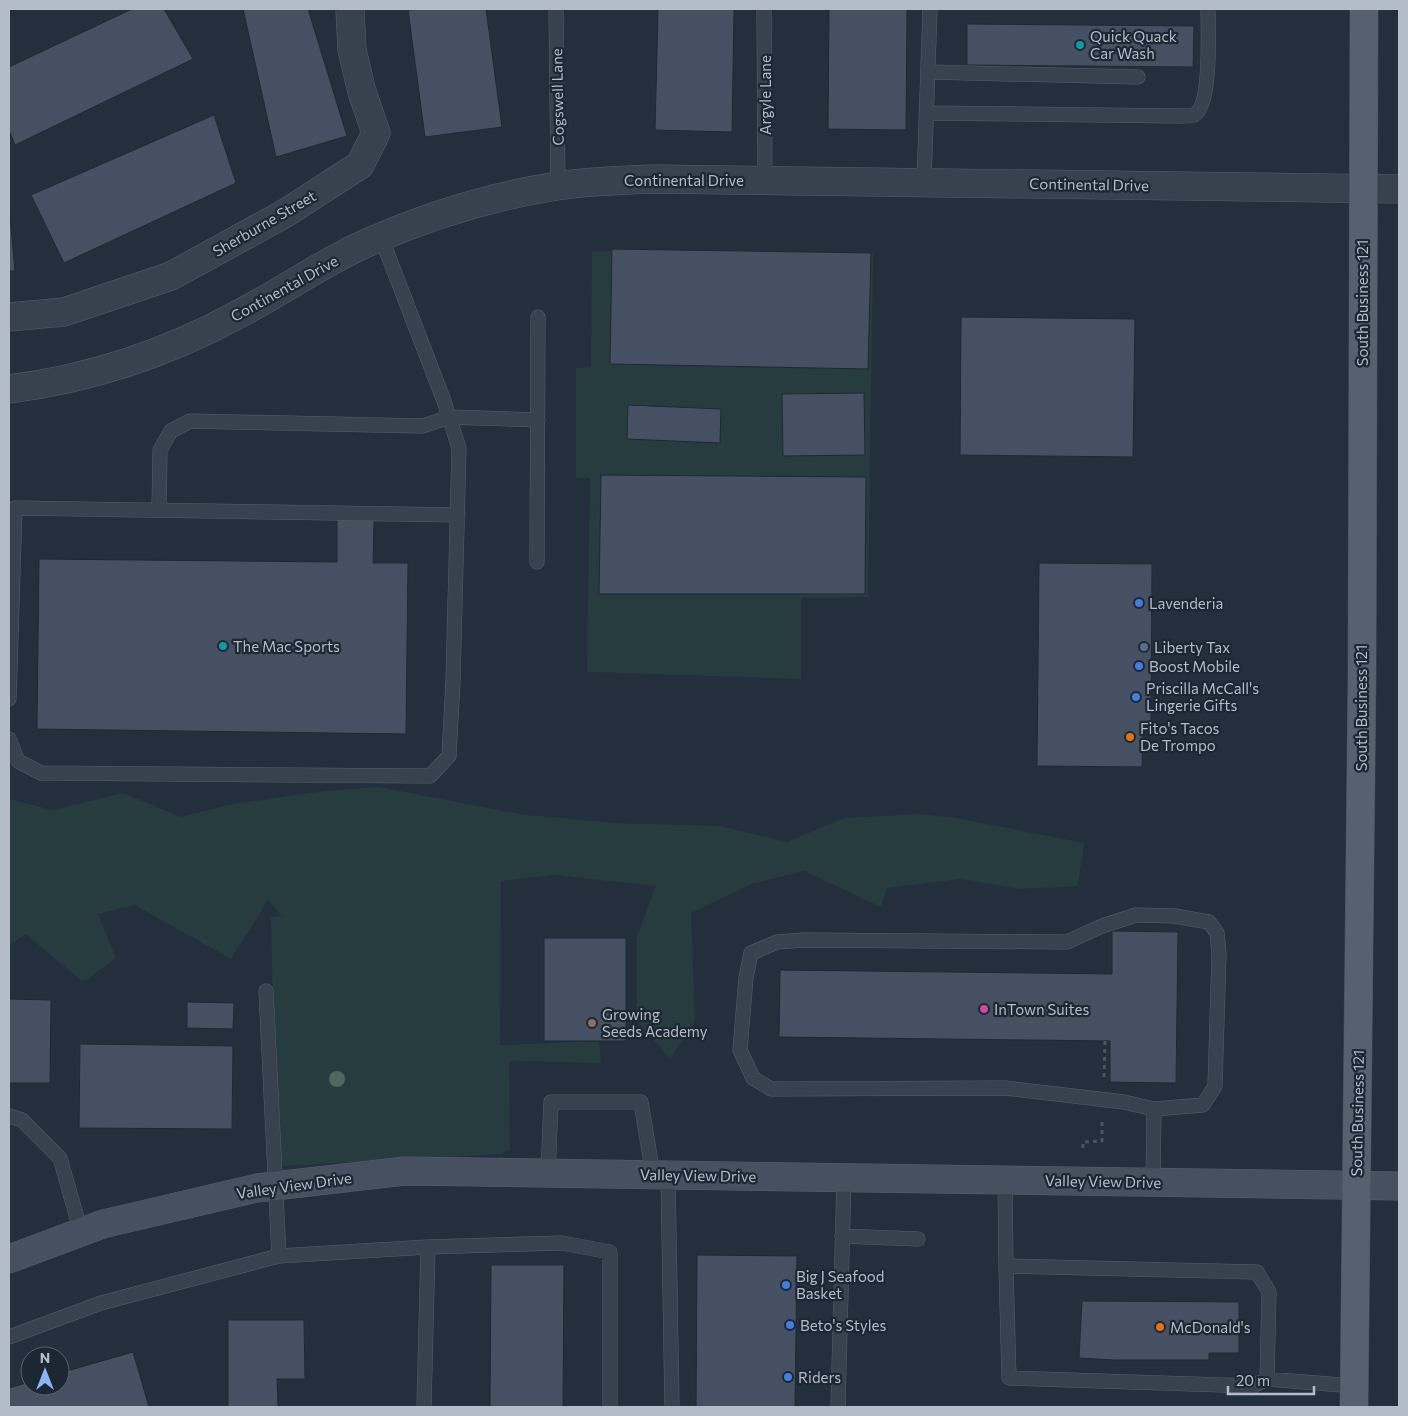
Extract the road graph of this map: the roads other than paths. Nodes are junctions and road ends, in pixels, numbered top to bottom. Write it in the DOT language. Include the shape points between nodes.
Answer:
graph roads {
  1 [pos="350,9"];
  2 [pos="556,9"];
  3 [pos="764,9"];
  4 [pos="930,9"];
  5 [pos="1208,9"];
  6 [pos="1364,9"];
  7 [pos="928,72"];
  8 [pos="1138,77"];
  9 [pos="926,113"];
  10 [pos="765,180"];
  11 [pos="924,182"];
  12 [pos="558,186"];
  13 [pos="1362,188"];
  14 [pos="1399,189"];
  15 [pos="381,237"];
  16 [pos="9,317"];
  17 [pos="538,317"];
  18 [pos="9,389"];
  19 [pos="449,417"];
  20 [pos="538,420"];
  21 [pos="159,510"];
  22 [pos="458,515"];
  23 [pos="537,562"];
  24 [pos="9,699"];
  25 [pos="9,739"];
  26 [pos="266,991"];
  27 [pos="1154,1109"];
  28 [pos="9,1116"];
  29 [pos="548,1173"];
  30 [pos="660,1175"];
  31 [pos="844,1177"];
  32 [pos="1005,1180"];
  33 [pos="1153,1182"];
  34 [pos="1356,1185"];
  35 [pos="276,1186"];
  36 [pos="1399,1186"];
  37 [pos="81,1232"];
  38 [pos="842,1236"];
  39 [pos="918,1239"];
  40 [pos="428,1247"];
  41 [pos="279,1256"];
  42 [pos="9,1259"];
  43 [pos="1006,1266"];
  44 [pos="9,1337"];
  45 [pos="1267,1379"];
  46 [pos="1354,1396"];
  47 [pos="424,1407"];
  48 [pos="610,1407"];
  49 [pos="672,1407"];
  50 [pos="838,1407"];
  1 -- 16 [label="street, Sherburne Street" via="352,50 376,133 360,165 284,214 171,276 64,312"];
  2 -- 12 [label="lane, Cogswell Lane"];
  3 -- 10 [label="lane, Argyle Lane"];
  4 -- 7 [label="lane"];
  5 -- 9 [label="lane" via="1205,97 1194,115"];
  6 -- 13 [label="main road, South Business 121"];
  7 -- 8 [label="lane"];
  7 -- 9 [label="lane"];
  9 -- 11 [label="lane"];
  10 -- 11 [label="street, Continental Drive"];
  10 -- 12 [label="street, Continental Drive" via="646,180"];
  11 -- 13 [label="street, Continental Drive"];
  12 -- 15 [label="street, Continental Drive" via="460,209"];
  13 -- 14 [label="street, Continental Drive"];
  13 -- 34 [label="main road, South Business 121" via="1362,674"];
  15 -- 18 [label="street, Continental Drive" via="322,266 215,327 171,346 91,372"];
  15 -- 19 [label="lane"];
  17 -- 20 [label="lane"];
  19 -- 20 [label="lane"];
  19 -- 21 [label="lane" via="423,426 190,421 171,431 160,450"];
  19 -- 22 [label="lane" via="459,448"];
  20 -- 23 [label="lane"];
  21 -- 22 [label="lane"];
  21 -- 24 [label="lane" via="15,508"];
  22 -- 25 [label="lane" via="449,756 430,776 41,773 18,761"];
  26 -- 35 [label="lane"];
  27 -- 27 [label="lane" via="1124,1102 1005,1088 771,1089 753,1078 740,1050 751,953 777,942 804,940 1067,942 1136,915 1175,916 1209,922 1217,934 1219,954 1215,1086 1203,1105"];
  27 -- 33 [label="lane"];
  28 -- 37 [label="lane" via="22,1120 60,1158"];
  29 -- 30 [label="street, Valley View Drive"];
  29 -- 30 [label="lane" via="551,1102 641,1102"];
  29 -- 35 [label="street, Valley View Drive" via="405,1171"];
  30 -- 31 [label="street, Valley View Drive"];
  30 -- 49 [label="lane"];
  31 -- 32 [label="street, Valley View Drive"];
  31 -- 38 [label="lane"];
  32 -- 33 [label="street, Valley View Drive"];
  32 -- 43 [label="lane"];
  33 -- 34 [label="street, Valley View Drive"];
  34 -- 36 [label="street, Valley View Drive"];
  34 -- 46 [label="main road, South Business 121"];
  35 -- 37 [label="street, Valley View Drive" via="103,1224"];
  35 -- 41 [label="lane"];
  37 -- 42 [label="street, Valley View Drive"];
  38 -- 39 [label="lane"];
  38 -- 50 [label="lane"];
  40 -- 41 [label="lane"];
  40 -- 47 [label="lane"];
  40 -- 48 [label="lane" via="562,1244 610,1252"];
  41 -- 44 [label="lane" via="100,1303"];
  43 -- 45 [label="lane" via="1258,1272 1269,1292"];
  43 -- 45 [label="lane" via="1009,1378 1253,1386"];
  45 -- 46 [label="lane"];
}
